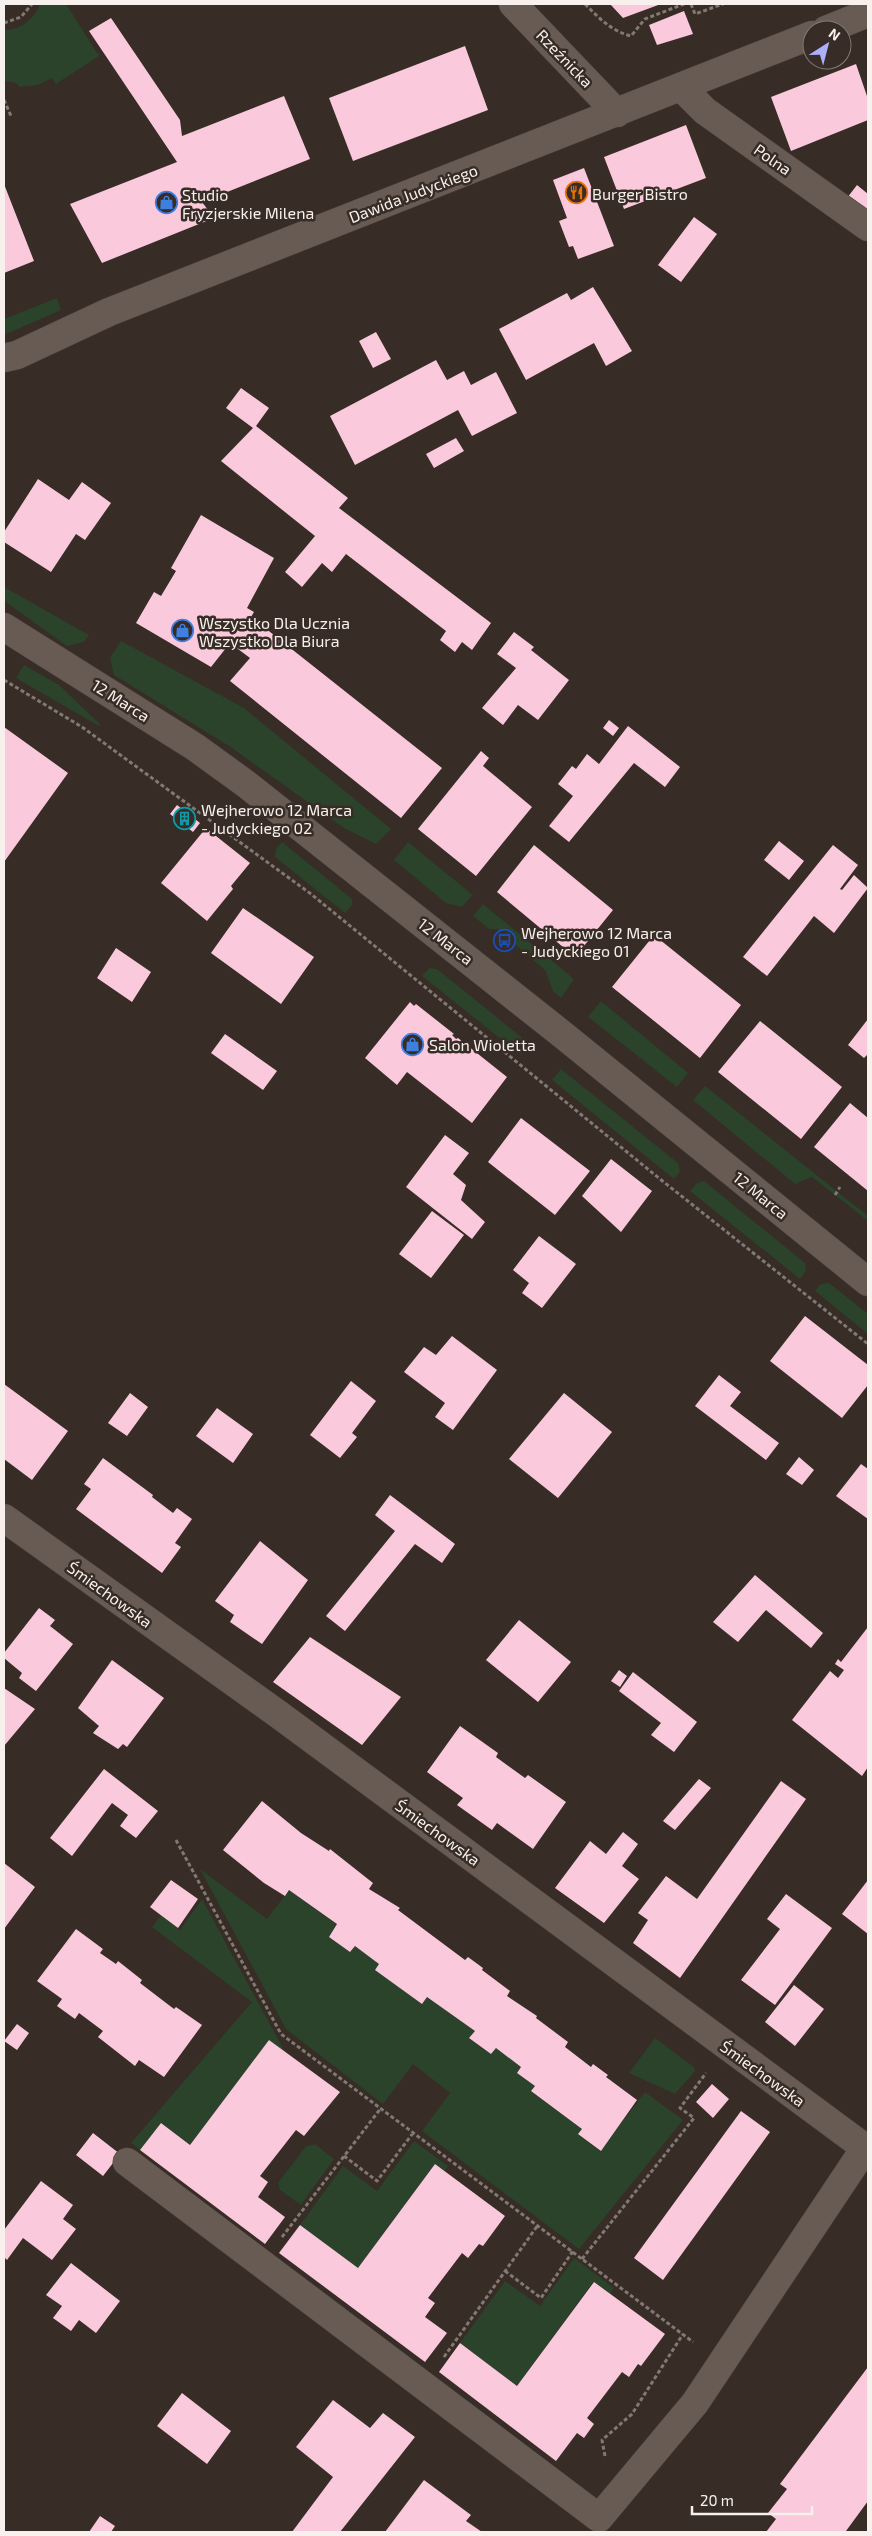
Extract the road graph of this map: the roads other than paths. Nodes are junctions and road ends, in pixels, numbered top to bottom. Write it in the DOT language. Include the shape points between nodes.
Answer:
graph roads {
  1 [pos="513,4"];
  2 [pos="868,13"];
  3 [pos="851,20"];
  4 [pos="802,40"];
  5 [pos="681,87"];
  6 [pos="618,113"];
  7 [pos="868,227"];
  8 [pos="8,362"];
  9 [pos="4,627"];
  10 [pos="868,1282"];
  11 [pos="4,1518"];
  12 [pos="867,2149"];
  13 [pos="127,2162"];
  14 [pos="601,2525"];
  1 -- 6 [label="street, Rzeźnicka"];
  2 -- 3 [label="street"];
  4 -- 5 [label="street, Dawida Judyckiego"];
  5 -- 6 [label="street, Dawida Judyckiego"];
  5 -- 7 [label="street, Polna" via="705,111"];
  6 -- 8 [label="street, Dawida Judyckiego" via="109,312"];
  9 -- 10 [label="street, 12 Marca" via="195,747 246,784 571,1041"];
  11 -- 12 [label="street, Śmiechowska" via="278,1714"];
  12 -- 14 [label="street" via="695,2403"];
  13 -- 14 [label="street"];
}
